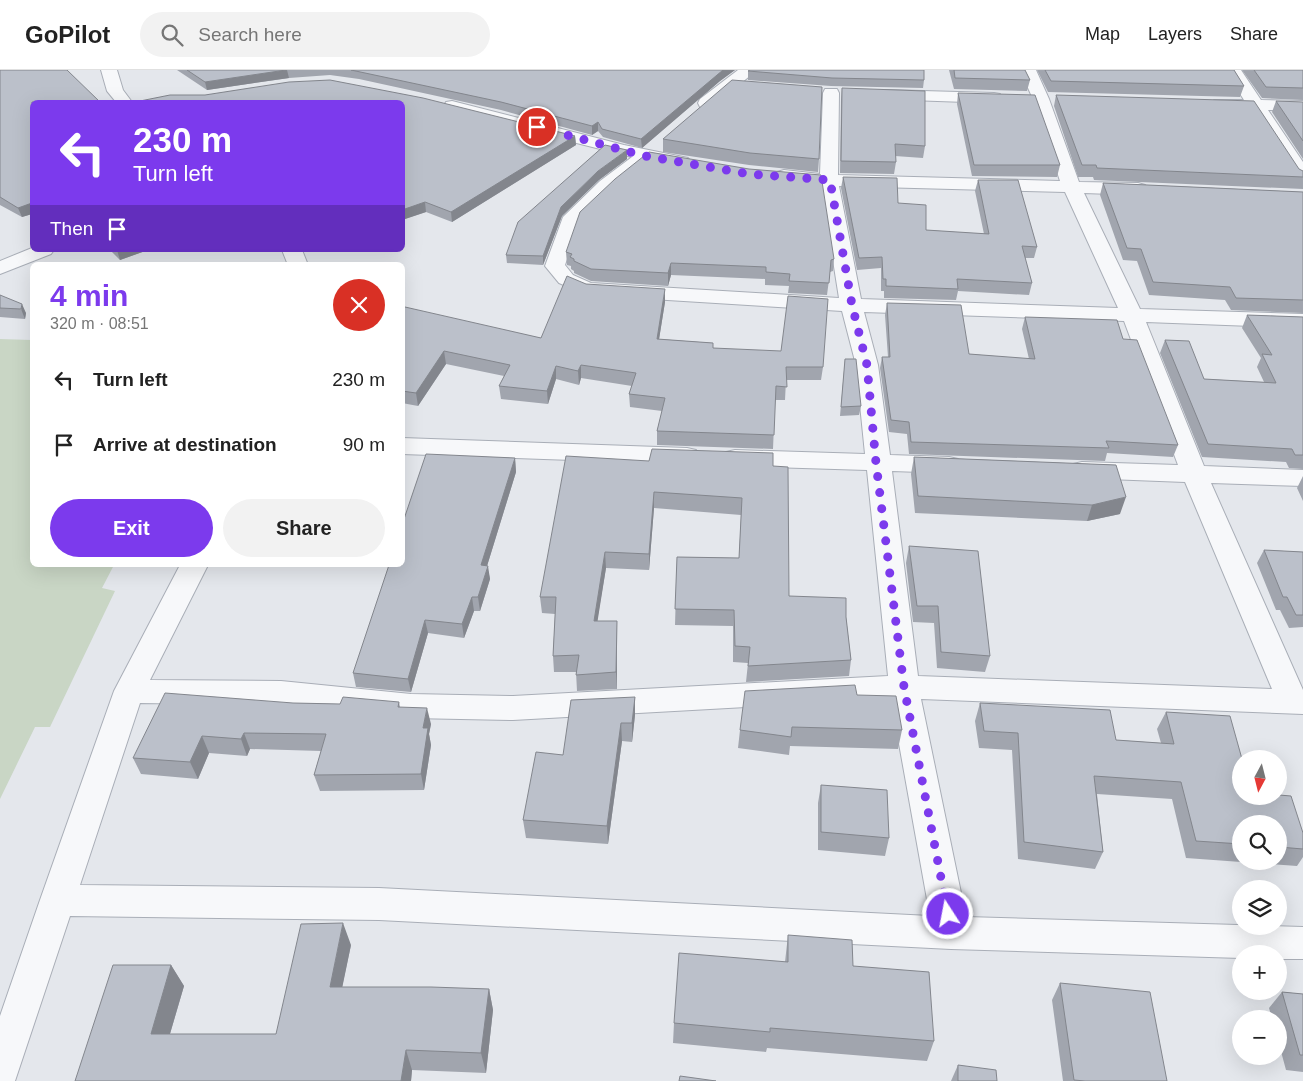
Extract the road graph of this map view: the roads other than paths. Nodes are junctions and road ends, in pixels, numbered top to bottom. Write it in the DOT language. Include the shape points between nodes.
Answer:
graph roads {
  1 [pos="109,70"];
  2 [pos="1028,70"];
  3 [pos="1233,70"];
  4 [pos="753,79"];
  5 [pos="851,94"];
  6 [pos="870,94"];
  7 [pos="1034,99"];
  8 [pos="122,100"];
  9 [pos="438,102"];
  10 [pos="1208,103"];
  11 [pos="1257,105"];
  12 [pos="1303,106"];
  13 [pos="690,117"];
  14 [pos="667,137"];
  15 [pos="645,156"];
  16 [pos="702,166"];
  17 [pos="767,175"];
  18 [pos="1303,176"];
  19 [pos="830,180"];
  20 [pos="1071,186"];
  21 [pos="1158,190"];
  22 [pos="39,252"];
  23 [pos="0,268"];
  24 [pos="852,305"];
  25 [pos="1132,314"];
  26 [pos="1303,321"];
  27 [pos="405,446"];
  28 [pos="876,463"];
  29 [pos="976,466"];
  30 [pos="1055,469"];
  31 [pos="1194,474"];
  32 [pos="1303,478"];
  33 [pos="193,567"];
  34 [pos="904,687"];
  35 [pos="129,691"];
  36 [pos="1298,702"];
  37 [pos="57,900"];
  38 [pos="951,933"];
  39 [pos="1303,943"];
  40 [pos="0,1071"];
  1 -- 8 [label="street" via="115,90"];
  2 -- 7 [label="street"];
  3 -- 11 [label="street"];
  4 -- 13 [label="street" via="727,84"];
  5 -- 19 [label="street" via="822,93"];
  6 -- 7 [label="street"];
  7 -- 20 [label="street"];
  9 -- 15 [label="street"];
  10 -- 11 [label="street"];
  11 -- 12 [label="street"];
  11 -- 18 [label="street"];
  14 -- 15 [label="street"];
  15 -- 16 [label="street"];
  15 -- 24 [label="street" via="607,185 570,221 555,266 566,279 587,289"];
  17 -- 19 [label="street"];
  19 -- 20 [label="street"];
  19 -- 24 [label="street"];
  20 -- 21 [label="street"];
  20 -- 25 [label="street"];
  22 -- 23 [label="street"];
  24 -- 25 [label="street"];
  24 -- 28 [label="street" via="867,365"];
  25 -- 26 [label="street"];
  25 -- 31 [label="street"];
  27 -- 28 [label="street"];
  28 -- 29 [label="street"];
  28 -- 34 [label="street"];
  30 -- 31 [label="street"];
  31 -- 32 [label="street"];
  31 -- 36 [label="street"];
  33 -- 35 [label="street"];
  34 -- 35 [label="street" via="513,708 410,706 281,693"];
  34 -- 36 [label="street"];
  34 -- 38 [label="street"];
  35 -- 37 [label="street"];
  37 -- 38 [label="street" via="379,904"];
  37 -- 40 [label="street"];
  38 -- 39 [label="street"];
}
